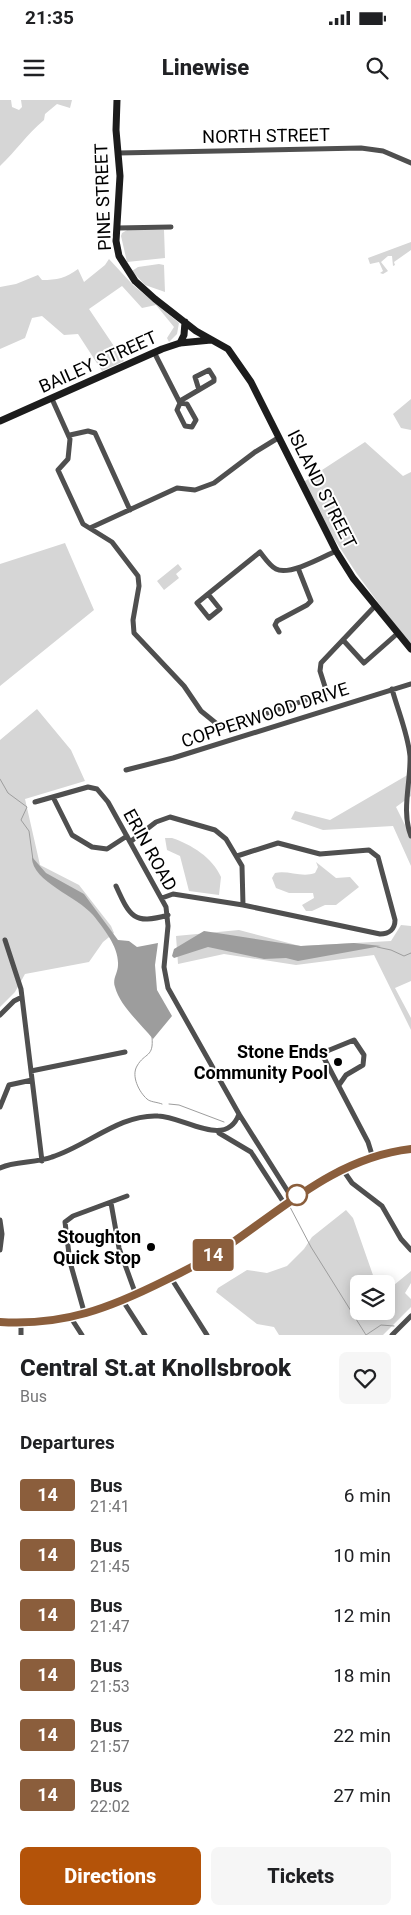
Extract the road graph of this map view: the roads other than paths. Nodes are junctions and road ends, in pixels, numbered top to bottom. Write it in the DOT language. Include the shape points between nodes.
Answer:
graph roads {
  1 [pos="117,100"];
  2 [pos="118,153"];
  3 [pos="411,163"];
  4 [pos="170,227"];
  5 [pos="117,228"];
  6 [pos="185,322"];
  7 [pos="212,340"];
  8 [pos="180,343"];
  9 [pos="154,352"];
  10 [pos="199,390"];
  11 [pos="52,398"];
  12 [pos="180,402"];
  13 [pos="0,421"];
  14 [pos="70,436"];
  15 [pos="278,438"];
  16 [pos="130,510"];
  17 [pos="90,528"];
  18 [pos="336,551"];
  19 [pos="298,568"];
  20 [pos="208,594"];
  21 [pos="376,605"];
  22 [pos="279,632"];
  23 [pos="398,633"];
  24 [pos="343,640"];
  25 [pos="411,650"];
  26 [pos="411,684"];
  27 [pos="392,689"];
  28 [pos="126,770"];
  29 [pos="53,797"];
  30 [pos="35,802"];
  31 [pos="126,836"];
  32 [pos="411,836"];
  33 [pos="130,842"];
  34 [pos="236,856"];
  35 [pos="116,886"];
  36 [pos="162,898"];
  37 [pos="243,905"];
  38 [pos="168,915"];
  39 [pos="5,940"];
  40 [pos="22,997"];
  41 [pos="0,1015"];
  42 [pos="125,1052"];
  43 [pos="31,1071"];
  44 [pos="32,1080"];
  45 [pos="339,1085"];
  46 [pos="0,1107"];
  47 [pos="240,1114"];
  48 [pos="218,1132"];
  49 [pos="411,1149"];
  50 [pos="373,1158"];
  51 [pos="42,1160"];
  52 [pos="0,1168"];
  53 [pos="343,1170"];
  54 [pos="127,1196"];
  55 [pos="292,1198"];
  56 [pos="111,1203"];
  57 [pos="284,1204"];
  58 [pos="0,1220"];
  59 [pos="0,1247"];
  60 [pos="411,1250"];
  61 [pos="171,1278"];
  62 [pos="136,1295"];
  63 [pos="123,1301"];
  64 [pos="84,1315"];
  65 [pos="411,1316"];
  66 [pos="71,1318"];
  67 [pos="0,1322"];
  68 [pos="21,1323"];
  69 [pos="21,1335"];
  70 [pos="82,1335"];
  71 [pos="145,1335"];
  72 [pos="207,1335"];
  73 [pos="392,1335"];
  1 -- 2 [label="street, PINE STREET"];
  2 -- 3 [label="street, NORTH STREET" via="361,148 383,151"];
  2 -- 5 [label="street, PINE STREET"];
  4 -- 5 [label="street"];
  5 -- 6 [label="street, PINE STREET" via="116,241 125,268 148,293"];
  6 -- 7 [label="street, PINE STREET"];
  6 -- 8 [label="street"];
  7 -- 8 [label="street, BAILEY STREET"];
  7 -- 15 [label="street, ISLAND STREET" via="228,349 238,361"];
  8 -- 9 [label="street, BAILEY STREET"];
  9 -- 11 [label="street, BAILEY STREET"];
  9 -- 12 [label="street"];
  10 -- 12 [label="street"];
  11 -- 13 [label="street, BAILEY STREET"];
  11 -- 14 [label="street"];
  12 -- 12 [label="street" via="187,404 196,420 192,427 185,426 176,410"];
  14 -- 16 [label="street" via="88,431 97,435"];
  14 -- 17 [label="street" via="68,459 58,470 83,523"];
  15 -- 16 [label="street" via="214,483 195,490 177,488"];
  15 -- 18 [label="street, ISLAND STREET"];
  16 -- 17 [label="street"];
  17 -- 24 [label="street" via="114,544 138,576 134,633 184,686 201,711 217,724 231,725 326,693 320,667"];
  18 -- 19 [label="street"];
  18 -- 21 [label="street, ISLAND STREET"];
  19 -- 20 [label="street" via="278,570 260,552"];
  19 -- 22 [label="street" via="311,601 277,621 275,625"];
  20 -- 20 [label="street" via="197,603 210,618 220,609"];
  21 -- 23 [label="street, ISLAND STREET"];
  21 -- 24 [label="street"];
  23 -- 24 [label="street" via="364,663"];
  23 -- 25 [label="street, ISLAND STREET"];
  26 -- 27 [label="street, COPPERWOOD DRIVE"];
  27 -- 28 [label="street, COPPERWOOD DRIVE"];
  27 -- 32 [label="street" via="411,757 406,815"];
  29 -- 30 [label="street, ERIN ROAD"];
  29 -- 31 [label="street, ERIN ROAD" via="84,788 97,789 108,802"];
  29 -- 31 [label="street" via="72,835 92,848 107,848"];
  31 -- 33 [label="street, ERIN ROAD"];
  33 -- 34 [label="street" via="156,822 172,816 218,831"];
  33 -- 36 [label="street, ERIN ROAD"];
  34 -- 37 [label="street" via="243,870"];
  34 -- 37 [label="street" via="278,843 320,854 369,850 378,857 396,923 390,932 380,934"];
  35 -- 38 [label="street" via="138,919 147,921"];
  36 -- 37 [label="street" via="174,894"];
  36 -- 38 [label="street, ERIN ROAD"];
  38 -- 47 [label="street, ERIN ROAD" via="164,968 168,988"];
  39 -- 40 [label="street"];
  40 -- 41 [label="street" via="14,1000"];
  40 -- 43 [label="street"];
  42 -- 43 [label="street"];
  43 -- 44 [label="street"];
  44 -- 46 [label="street" via="9,1086"];
  44 -- 51 [label="street"];
  45 -- 45 [label="street" via="346,1074 364,1062 364,1055 354,1040 327,1051 324,1056"];
  45 -- 50 [label="street"];
  47 -- 48 [label="street" via="231,1127"];
  47 -- 55 [label="street, ERIN ROAD"];
  48 -- 51 [label="street" via="167,1116 145,1116"];
  48 -- 57 [label="street" via="251,1152"];
  49 -- 50 [label="street"];
  50 -- 53 [label="street"];
  51 -- 52 [label="street"];
  53 -- 55 [label="street"];
  53 -- 60 [label="street" via="352,1183 382,1206"];
  54 -- 56 [label="street"];
  55 -- 57 [label="street"];
  56 -- 62 [label="street" via="119,1248"];
  56 -- 64 [label="street" via="67,1220 65,1225"];
  57 -- 61 [label="street" via="219,1252"];
  58 -- 59 [label="street"];
  61 -- 62 [label="street"];
  61 -- 72 [label="street"];
  62 -- 63 [label="street"];
  63 -- 64 [label="street"];
  63 -- 71 [label="street"];
  64 -- 66 [label="street"];
  65 -- 73 [label="street"];
  66 -- 68 [label="street"];
  66 -- 70 [label="street"];
  67 -- 68 [label="street"];
  68 -- 69 [label="street"];
}
